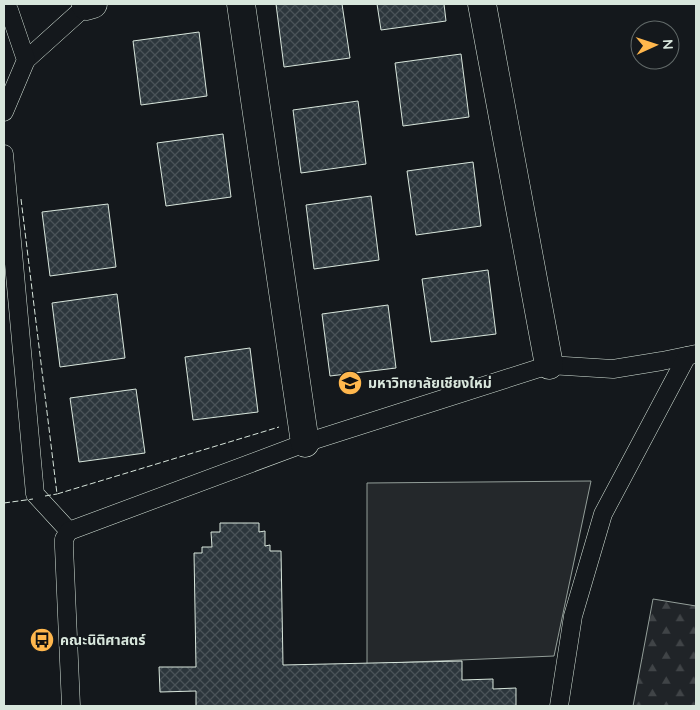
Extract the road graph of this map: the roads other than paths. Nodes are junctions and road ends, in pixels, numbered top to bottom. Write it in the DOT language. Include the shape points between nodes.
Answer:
graph roads {
  1 [pos="4,4"];
  2 [pos="241,4"];
  3 [pos="482,4"];
  4 [pos="90,5"];
  5 [pos="26,60"];
  6 [pos="4,112"];
  7 [pos="4,154"];
  8 [pos="692,355"];
  9 [pos="549,366"];
  10 [pos="305,443"];
  11 [pos="69,531"];
  12 [pos="71,706"];
  13 [pos="559,706"];
  1 -- 5 [label="lane"];
  2 -- 10 [label="street"];
  3 -- 9 [label="street"];
  4 -- 5 [label="lane"];
  5 -- 6 [label="lane"];
  7 -- 11 [label="lane" via="35,494"];
  8 -- 9 [label="lane" via="613,369"];
  8 -- 13 [label="lane" via="603,514 573,616"];
  9 -- 10 [label="lane"];
  10 -- 11 [label="lane"];
  11 -- 12 [label="lane" via="64,547"];
}
